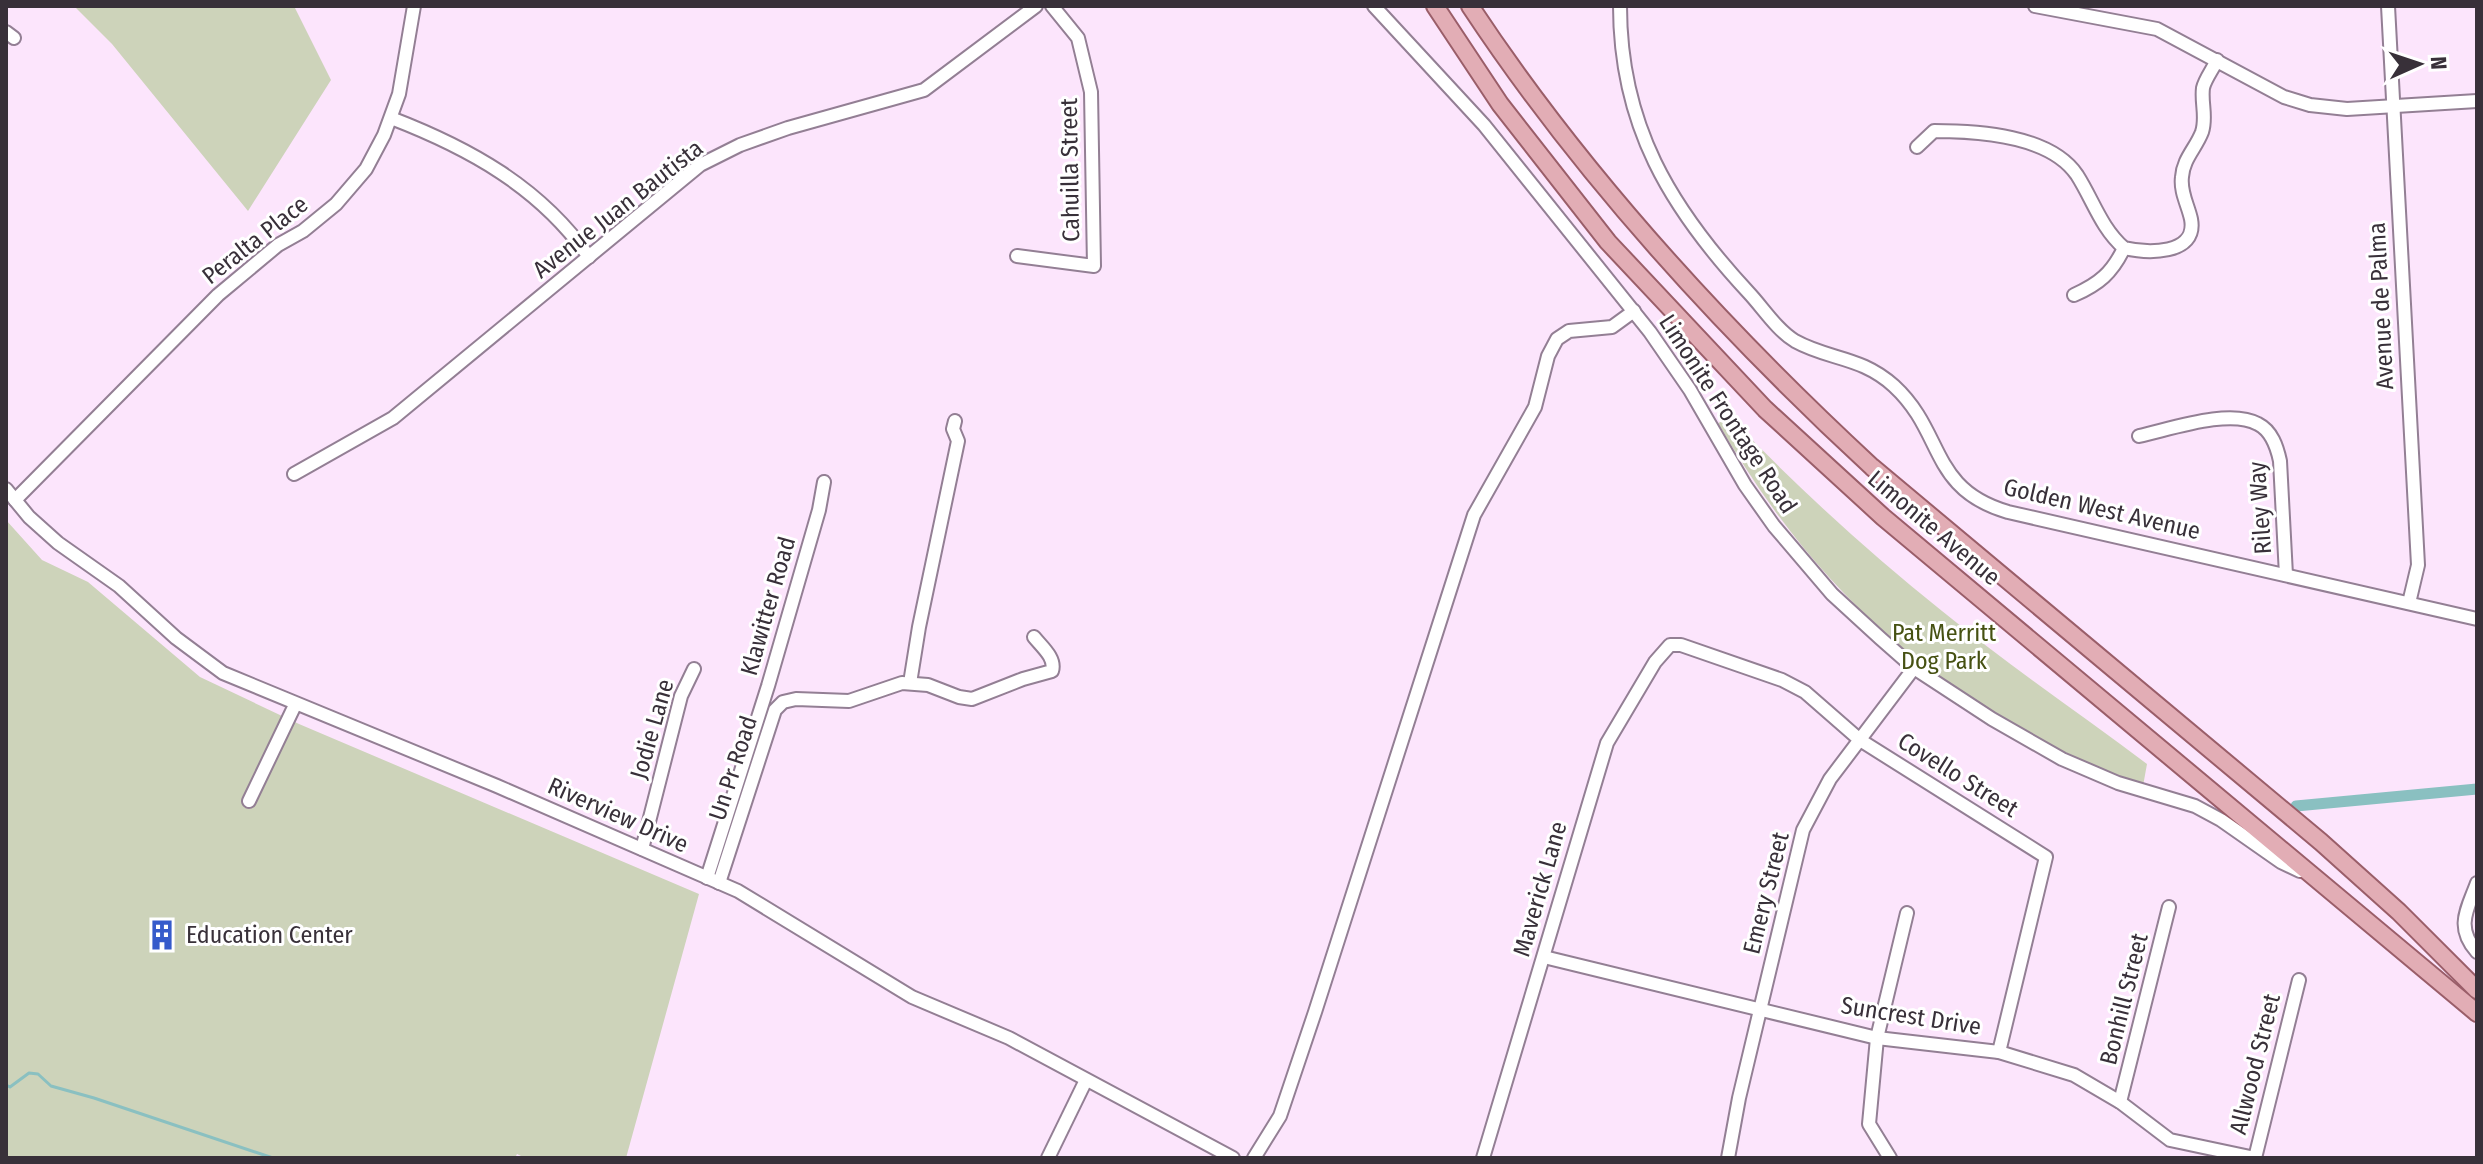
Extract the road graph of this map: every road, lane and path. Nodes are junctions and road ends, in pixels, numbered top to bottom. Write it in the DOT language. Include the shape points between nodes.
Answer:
graph roads {
  1 [pos="414,6"];
  2 [pos="1036,6"];
  3 [pos="1052,6"];
  4 [pos="1374,6"];
  5 [pos="1435,6"];
  6 [pos="1470,6"];
  7 [pos="1620,6"];
  8 [pos="2035,6"];
  9 [pos="2388,6"];
  10 [pos="2061,9"];
  11 [pos="2217,60"];
  12 [pos="2477,101"];
  13 [pos="2393,106"];
  14 [pos="391,118"];
  15 [pos="1917,147"];
  16 [pos="2124,248"];
  17 [pos="1017,256"];
  18 [pos="589,257"];
  19 [pos="2074,295"];
  20 [pos="1634,311"];
  21 [pos="955,421"];
  22 [pos="2139,436"];
  23 [pos="294,474"];
  24 [pos="824,482"];
  25 [pos="6,489"];
  26 [pos="15,500"];
  27 [pos="2286,575"];
  28 [pos="2409,603"];
  29 [pos="2477,619"];
  30 [pos="1034,637"];
  31 [pos="1670,645"];
  32 [pos="1914,668"];
  33 [pos="694,669"];
  34 [pos="910,683"];
  35 [pos="763,702"];
  36 [pos="295,705"];
  37 [pos="778,708"];
  38 [pos="1860,740"];
  39 [pos="249,801"];
  40 [pos="642,849"];
  41 [pos="713,880"];
  42 [pos="2319,880"];
  43 [pos="2477,883"];
  44 [pos="2169,907"];
  45 [pos="1907,913"];
  46 [pos="2477,952"];
  47 [pos="1544,957"];
  48 [pos="2299,980"];
  49 [pos="2477,990"];
  50 [pos="1761,1009"];
  51 [pos="2477,1013"];
  52 [pos="1877,1038"];
  53 [pos="1999,1052"];
  54 [pos="1086,1080"];
  55 [pos="2120,1102"];
  56 [pos="1048,1158"];
  57 [pos="1233,1158"];
  58 [pos="1254,1158"];
  59 [pos="1483,1158"];
  60 [pos="1728,1158"];
  61 [pos="1890,1158"];
  62 [pos="2255,1158"];
  1 -- 14 [label="street, Peralta Place"];
  2 -- 18 [label="street, Avenue Juan Bautista" via="924,90 788,128 700,165"];
  3 -- 17 [label="street, Cahuilla Street" via="1078,38 1091,92 1094,266"];
  4 -- 20 [label="street, Limonite Frontage Road" via="1484,125"];
  5 -- 42 [label="main road, Limonite Avenue" via="1500,104 1608,242 1765,409 1883,517"];
  6 -- 49 [label="main road, Limonite Avenue" via="1615,200 1801,401 1872,467 2321,842"];
  7 -- 27 [label="street, Golden West Avenue" via="1630,94 1664,183 1690,225 1793,340 1861,364 1893,385 1921,420 1949,475 1974,499 2008,512"];
  8 -- 10 [label="street"];
  9 -- 13 [label="street, Avenue de Palma"];
  10 -- 11 [label="street" via="2148,26"];
  11 -- 13 [label="street" via="2295,101 2330,109"];
  11 -- 16 [label="street" via="2203,87 2201,134 2182,173 2190,234 2173,248"];
  12 -- 13 [label="street"];
  13 -- 28 [label="street, Avenue de Palma" via="2418,565"];
  14 -- 18 [label="street" via="472,153 519,184 567,227"];
  14 -- 26 [label="street, Peralta Place" via="366,169 336,204 218,295"];
  15 -- 16 [label="street" via="1934,131 1965,131 2043,147 2076,174 2104,225"];
  16 -- 19 [label="street" via="2110,274"];
  18 -- 23 [label="street, Avenue Juan Bautista" via="393,418"];
  20 -- 32 [label="street, Limonite Frontage Road" via="1774,526 1832,594"];
  20 -- 58 [label="street" via="1612,327 1569,331 1557,339 1535,407 1474,515 1280,1116"];
  21 -- 34 [label="street" via="958,441"];
  22 -- 27 [label="street, Riley Way" via="2241,417 2262,425 2276,444 2280,461"];
  24 -- 35 [label="street, Klawitter Road"];
  25 -- 26 [label="street, Riverview Drive"];
  26 -- 36 [label="street, Riverview Drive" via="58,543 119,586 199,657"];
  27 -- 28 [label="street, Golden West Avenue"];
  28 -- 29 [label="street, Golden West Avenue"];
  30 -- 34 [label="street, Un Pr Road" via="1054,665 1048,674 972,699"];
  31 -- 38 [label="street, Covello Street" via="1782,680 1805,692"];
  31 -- 47 [label="street, Maverick Lane" via="1607,743"];
  32 -- 38 [label="street, Emery Street"];
  32 -- 42 [label="street, Limonite Frontage Road" via="2062,759 2195,806 2281,862"];
  33 -- 40 [label="street, Jodie Lane" via="681,696"];
  34 -- 37 [label="street, Un Pr Road" via="849,701 796,699"];
  35 -- 37 [label="street"];
  35 -- 41 [label="street, Klawitter Road"];
  36 -- 39 [label="street"];
  36 -- 40 [label="street, Riverview Drive"];
  37 -- 41 [label="street, Un Pr Road"];
  38 -- 50 [label="street, Emery Street" via="1830,779 1803,830"];
  38 -- 53 [label="street, Covello Street" via="2046,857"];
  40 -- 41 [label="street, Riverview Drive"];
  41 -- 54 [label="street, Riverview Drive" via="912,997 1009,1038"];
  42 -- 51 [label="main road, Limonite Avenue"];
  43 -- 46 [label="street" via="2464,931"];
  44 -- 55 [label="street, Bonhill Street"];
  45 -- 52 [label="street"];
  47 -- 50 [label="street, Suncrest Drive"];
  47 -- 59 [label="street, Maverick Lane"];
  48 -- 62 [label="street, Allwood Street"];
  50 -- 52 [label="street, Suncrest Drive"];
  50 -- 60 [label="street, Emery Street"];
  52 -- 53 [label="street, Suncrest Drive"];
  52 -- 61 [label="street" via="1869,1124"];
  53 -- 55 [label="street, Suncrest Drive" via="2074,1075"];
  54 -- 56 [label="street"];
  54 -- 57 [label="street, Riverview Drive"];
  55 -- 62 [label="street, Suncrest Drive" via="2170,1140"];
}
